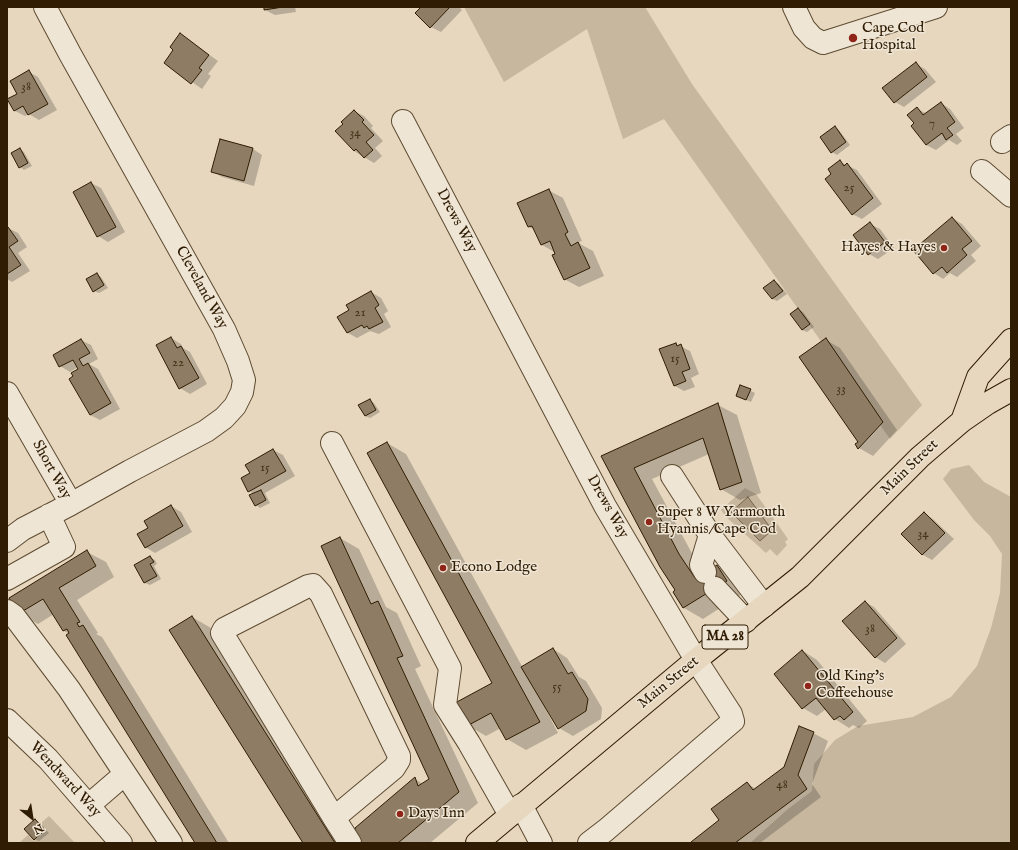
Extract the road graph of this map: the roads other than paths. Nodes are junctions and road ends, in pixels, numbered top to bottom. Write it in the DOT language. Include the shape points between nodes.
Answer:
graph roads {
  1 [pos="45,7"];
  2 [pos="794,7"];
  3 [pos="936,7"];
  4 [pos="403,121"];
  5 [pos="982,171"];
  6 [pos="1011,196"];
  7 [pos="1011,340"];
  8 [pos="1011,390"];
  9 [pos="7,393"];
  10 [pos="962,421"];
  11 [pos="332,443"];
  12 [pos="672,476"];
  13 [pos="71,504"];
  14 [pos="49,515"];
  15 [pos="710,535"];
  16 [pos="7,541"];
  17 [pos="7,579"];
  18 [pos="764,606"];
  19 [pos="7,611"];
  20 [pos="746,620"];
  21 [pos="696,660"];
  22 [pos="7,720"];
  23 [pos="125,774"];
  24 [pos="89,805"];
  25 [pos="516,810"];
  26 [pos="334,818"];
  27 [pos="121,843"];
  28 [pos="171,843"];
  29 [pos="350,843"];
  30 [pos="477,843"];
  31 [pos="541,843"];
  32 [pos="589,843"];
  1 -- 13 [label="street, Cleveland Way" via="216,315 238,361 244,380 242,392 235,406 206,431"];
  2 -- 3 [label="street" via="804,28 813,38 824,42"];
  4 -- 21 [label="street, Drews Way" via="605,506"];
  5 -- 6 [label="street"];
  7 -- 10 [label="main road, Main Street" via="978,377"];
  8 -- 10 [label="main road, Main Street / MA 28"];
  9 -- 13 [label="street, Short Way"];
  10 -- 18 [label="main road, Main Street / MA 28" via="920,457 800,577"];
  11 -- 25 [label="street" via="450,668 445,706"];
  12 -- 15 [label="street"];
  13 -- 14 [label="street, Short Way"];
  14 -- 16 [label="street, Short Way"];
  14 -- 17 [label="street" via="64,547"];
  15 -- 18 [label="street"];
  15 -- 20 [label="street" via="701,565 710,580"];
  18 -- 20 [label="main road, Main Street / MA 28"];
  19 -- 23 [label="street" via="14,616 69,689"];
  20 -- 21 [label="main road, Main Street / MA 28"];
  21 -- 25 [label="main road, Main Street / MA 28"];
  21 -- 32 [label="street, Drews Way" via="733,721"];
  22 -- 24 [label="street, Wendward Way" via="48,759"];
  23 -- 24 [label="street"];
  23 -- 28 [label="street"];
  24 -- 27 [label="street, Wendward Way"];
  25 -- 30 [label="main road, Main Street / MA 28"];
  25 -- 31 [label="street"];
  26 -- 26 [label="street" via="222,633 224,629 313,585 321,594 399,756 394,768"];
  26 -- 29 [label="street"];
}
